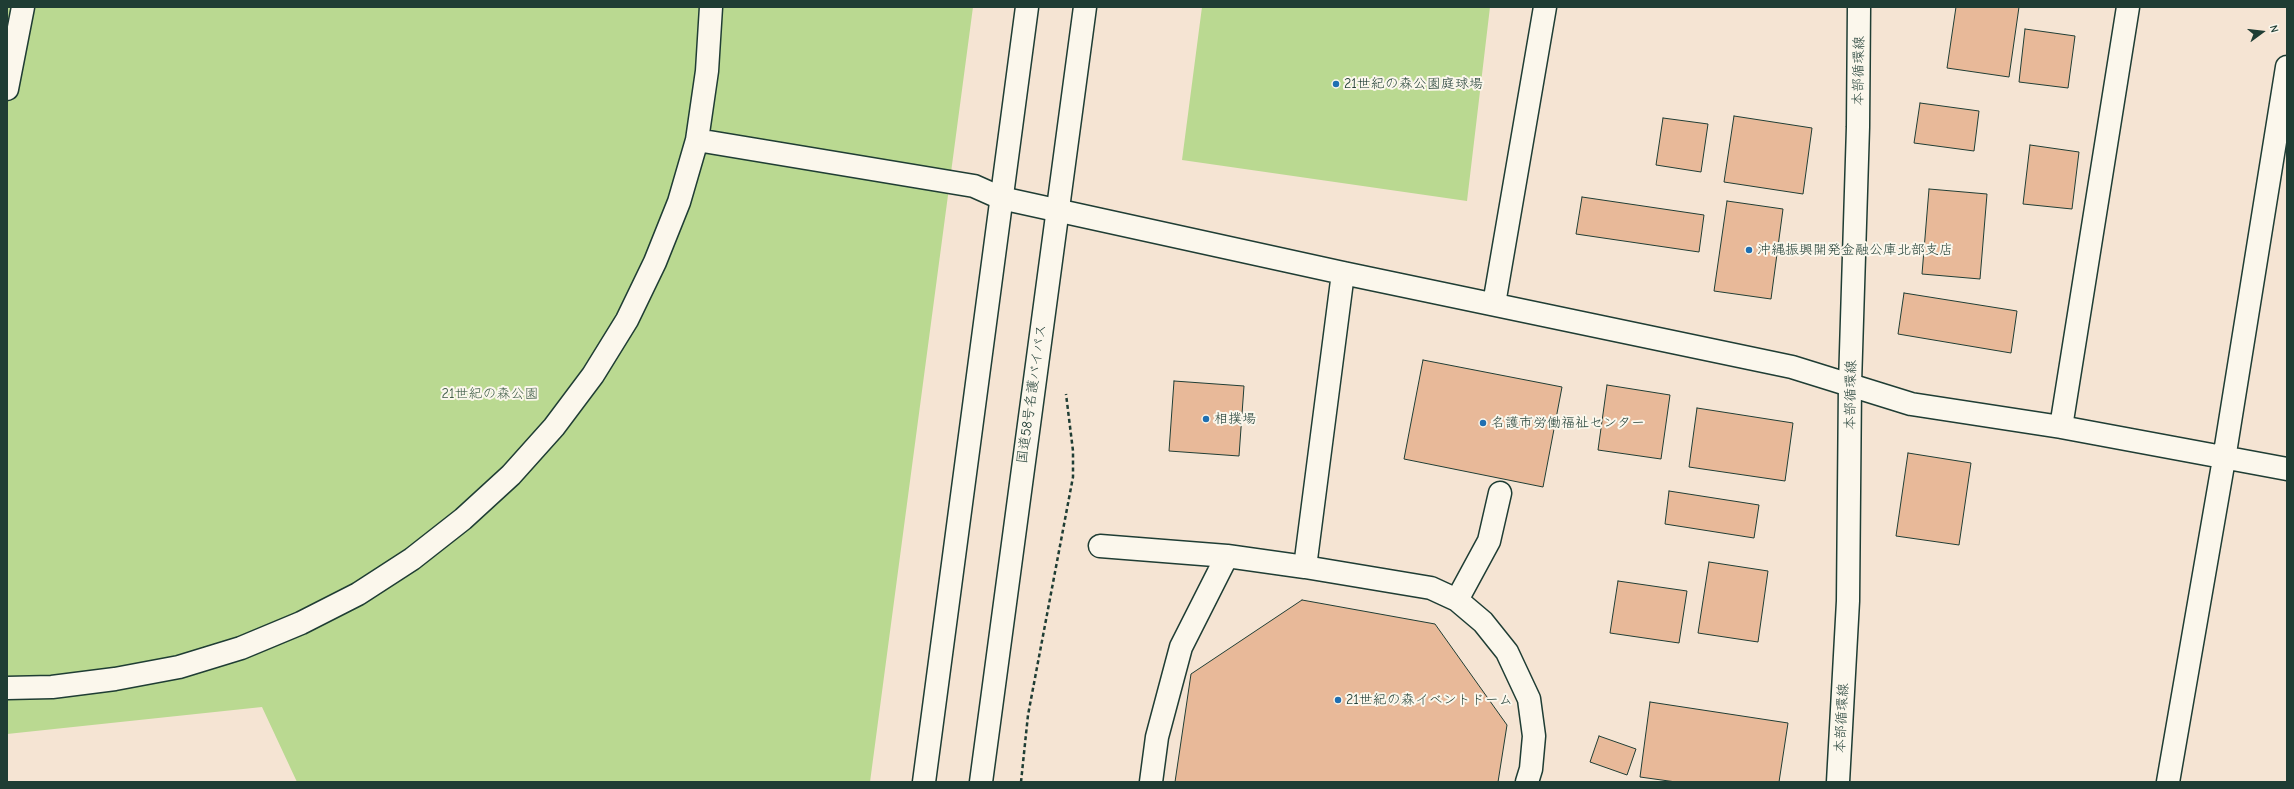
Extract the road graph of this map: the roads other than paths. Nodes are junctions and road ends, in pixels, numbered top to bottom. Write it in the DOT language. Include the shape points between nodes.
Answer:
graph roads {
  1 [pos="23,7"];
  2 [pos="711,7"];
  3 [pos="1027,7"];
  4 [pos="1085,7"];
  5 [pos="1545,7"];
  6 [pos="1859,7"];
  7 [pos="2128,7"];
  8 [pos="2287,67"];
  9 [pos="7,89"];
  10 [pos="697,140"];
  11 [pos="1001,198"];
  12 [pos="1057,210"];
  13 [pos="1343,273"];
  14 [pos="1494,304"];
  15 [pos="1850,384"];
  16 [pos="2062,427"];
  17 [pos="2224,459"];
  18 [pos="2287,469"];
  19 [pos="1500,493"];
  20 [pos="1100,546"];
  21 [pos="1227,556"];
  22 [pos="1305,567"];
  23 [pos="1457,600"];
  24 [pos="7,688"];
  25 [pos="924,782"];
  26 [pos="981,782"];
  27 [pos="1151,782"];
  28 [pos="1527,782"];
  29 [pos="1838,782"];
  30 [pos="2168,782"];
  1 -- 9 [label="main road"];
  2 -- 10 [label="main road" via="707,71"];
  3 -- 11 [label="main road"];
  4 -- 12 [label="main road, 国道58号名護バイパス"];
  5 -- 14 [label="main road"];
  6 -- 15 [label="main road, 本部循環線"];
  7 -- 16 [label="main road"];
  8 -- 17 [label="main road"];
  10 -- 11 [label="main road" via="974,186"];
  10 -- 24 [label="main road" via="679,202 655,262 627,320 592,375 554,427 511,475 463,519 412,559 358,594 300,623 241,648 178,667 116,679 52,687"];
  11 -- 12 [label="main road"];
  11 -- 25 [label="main road"];
  12 -- 13 [label="main road"];
  12 -- 26 [label="main road, 国道58号名護バイパス"];
  13 -- 14 [label="main road"];
  13 -- 22 [label="main road"];
  14 -- 15 [label="main road" via="1792,367"];
  15 -- 16 [label="main road" via="1911,404"];
  15 -- 29 [label="main road, 本部循環線" via="1848,601"];
  16 -- 17 [label="main road"];
  17 -- 18 [label="main road"];
  17 -- 30 [label="main road"];
  19 -- 23 [label="main road" via="1489,541"];
  20 -- 21 [label="main road"];
  21 -- 22 [label="main road"];
  21 -- 27 [label="main road" via="1181,647 1157,737"];
  22 -- 23 [label="main road" via="1431,588"];
  23 -- 28 [label="main road" via="1483,622 1507,652 1528,699 1534,736"];
}
